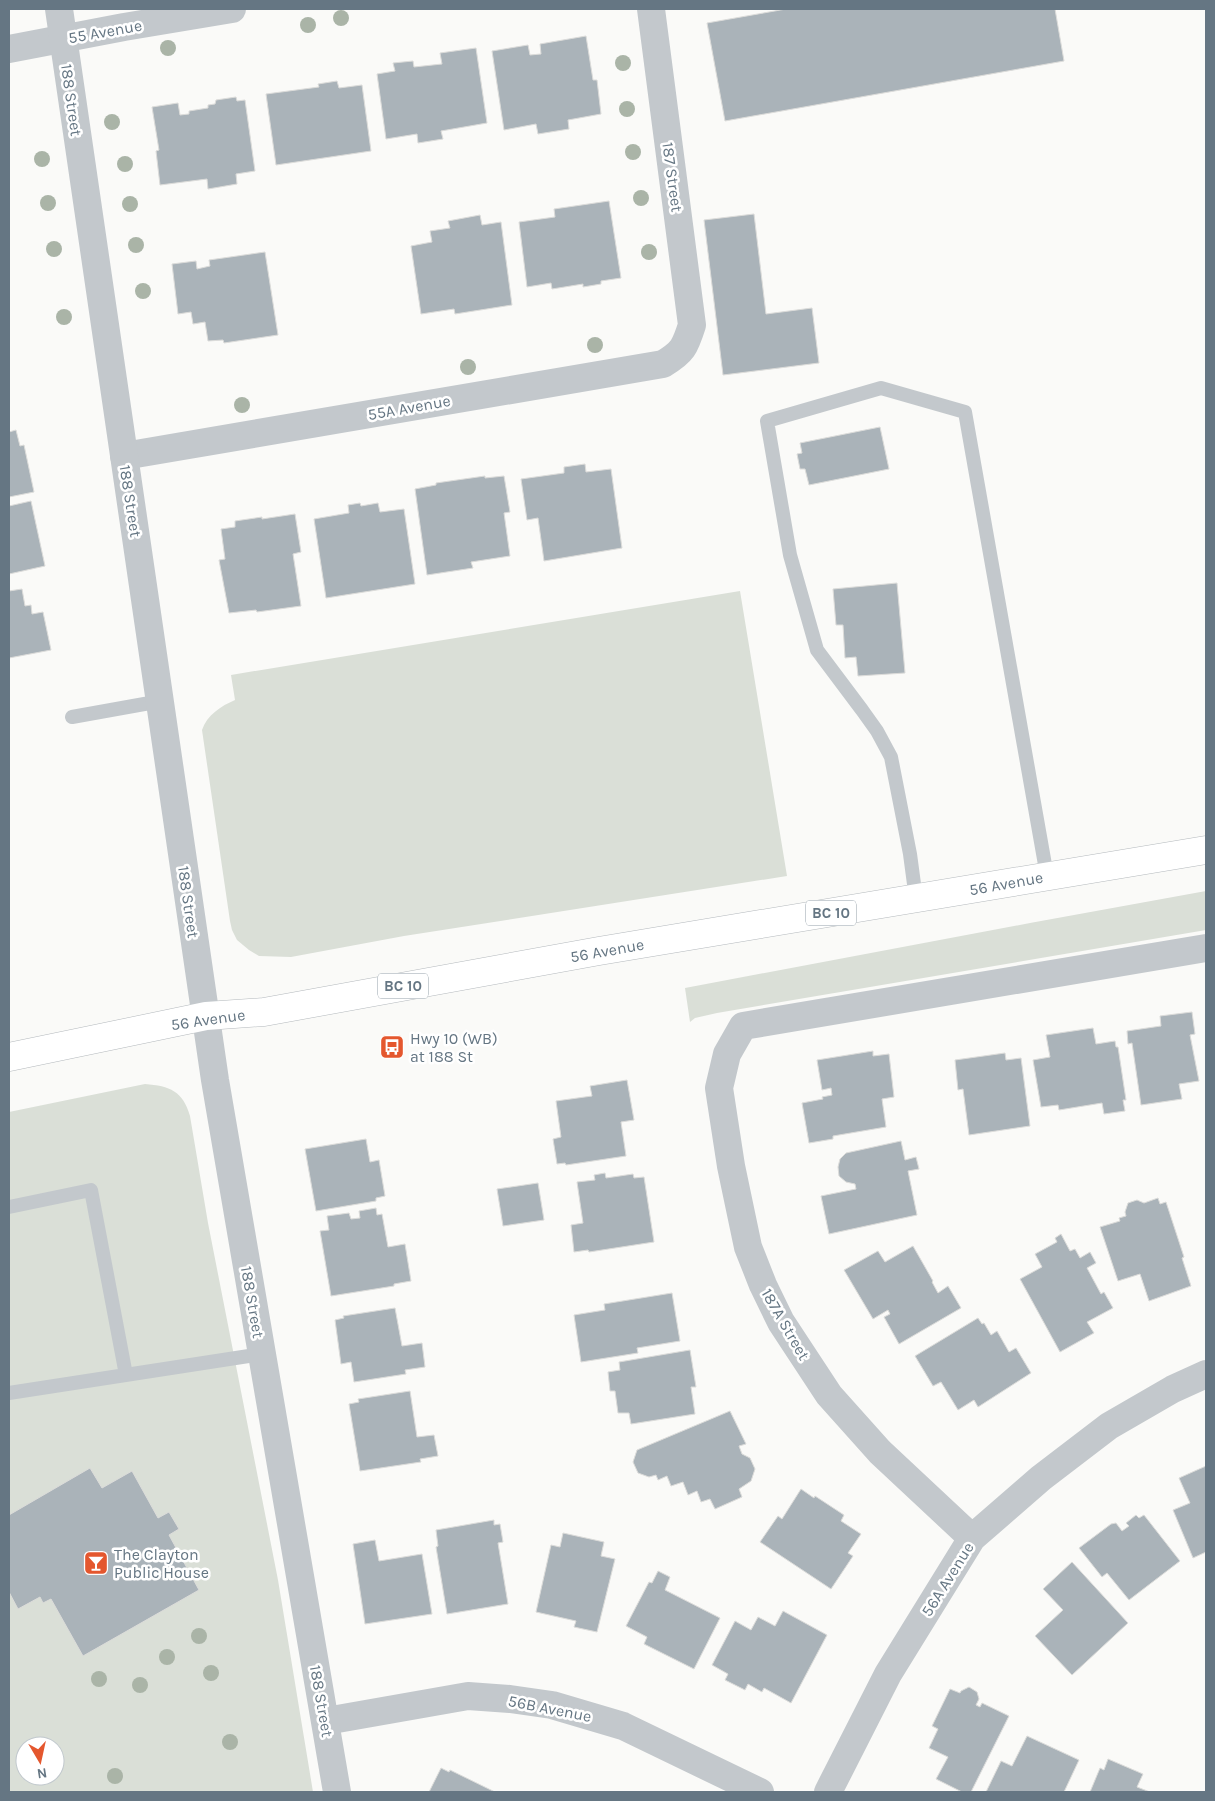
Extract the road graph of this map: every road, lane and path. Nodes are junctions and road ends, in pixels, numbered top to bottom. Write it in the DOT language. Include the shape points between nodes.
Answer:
graph roads {
  1 [pos="59,9"];
  2 [pos="232,9"];
  3 [pos="651,9"];
  4 [pos="63,38"];
  5 [pos="9,49"];
  6 [pos="686,344"];
  7 [pos="124,456"];
  8 [pos="161,701"];
  9 [pos="72,717"];
  10 [pos="1206,850"];
  11 [pos="1047,876"];
  12 [pos="916,899"];
  13 [pos="1206,948"];
  14 [pos="206,1016"];
  15 [pos="9,1057"];
  16 [pos="9,1207"];
  17 [pos="262,1354"];
  18 [pos="1206,1374"];
  19 [pos="126,1375"];
  20 [pos="9,1393"];
  21 [pos="972,1538"];
  22 [pos="326,1721"];
  23 [pos="338,1792"];
  24 [pos="760,1792"];
  25 [pos="828,1792"];
  1 -- 4 [label="street, 188 Street"];
  2 -- 4 [label="street, 55 Avenue"];
  3 -- 6 [label="street, 187 Street" via="692,325"];
  4 -- 5 [label="street, 55 Avenue"];
  4 -- 7 [label="street, 188 Street"];
  6 -- 7 [label="street, 55A Avenue" via="677,356 663,364"];
  7 -- 8 [label="street, 188 Street"];
  8 -- 9 [label="lane"];
  8 -- 14 [label="street, 188 Street"];
  10 -- 11 [label="highway, 56 Avenue / BC 10"];
  11 -- 12 [label="highway, 56 Avenue / BC 10"];
  11 -- 12 [label="lane" via="965,412 881,388 767,421 790,555 817,650 867,717 891,757"];
  12 -- 14 [label="highway, 56 Avenue / BC 10" via="599,950 264,1012"];
  13 -- 21 [label="street, 187A Street" via="743,1026 728,1054 719,1088 731,1166 748,1247 781,1322 829,1395 880,1452"];
  14 -- 15 [label="highway, 56 Avenue / BC 10"];
  14 -- 17 [label="street, 188 Street"];
  16 -- 19 [label="lane" via="90,1190"];
  17 -- 19 [label="lane"];
  17 -- 22 [label="street, 188 Street"];
  18 -- 21 [label="street, 56A Avenue" via="1109,1426 1041,1478"];
  19 -- 20 [label="lane"];
  21 -- 25 [label="street, 56A Avenue" via="888,1674"];
  22 -- 23 [label="street, 188 Street"];
  22 -- 24 [label="street, 56B Avenue" via="468,1696 552,1705 623,1726"];
}
